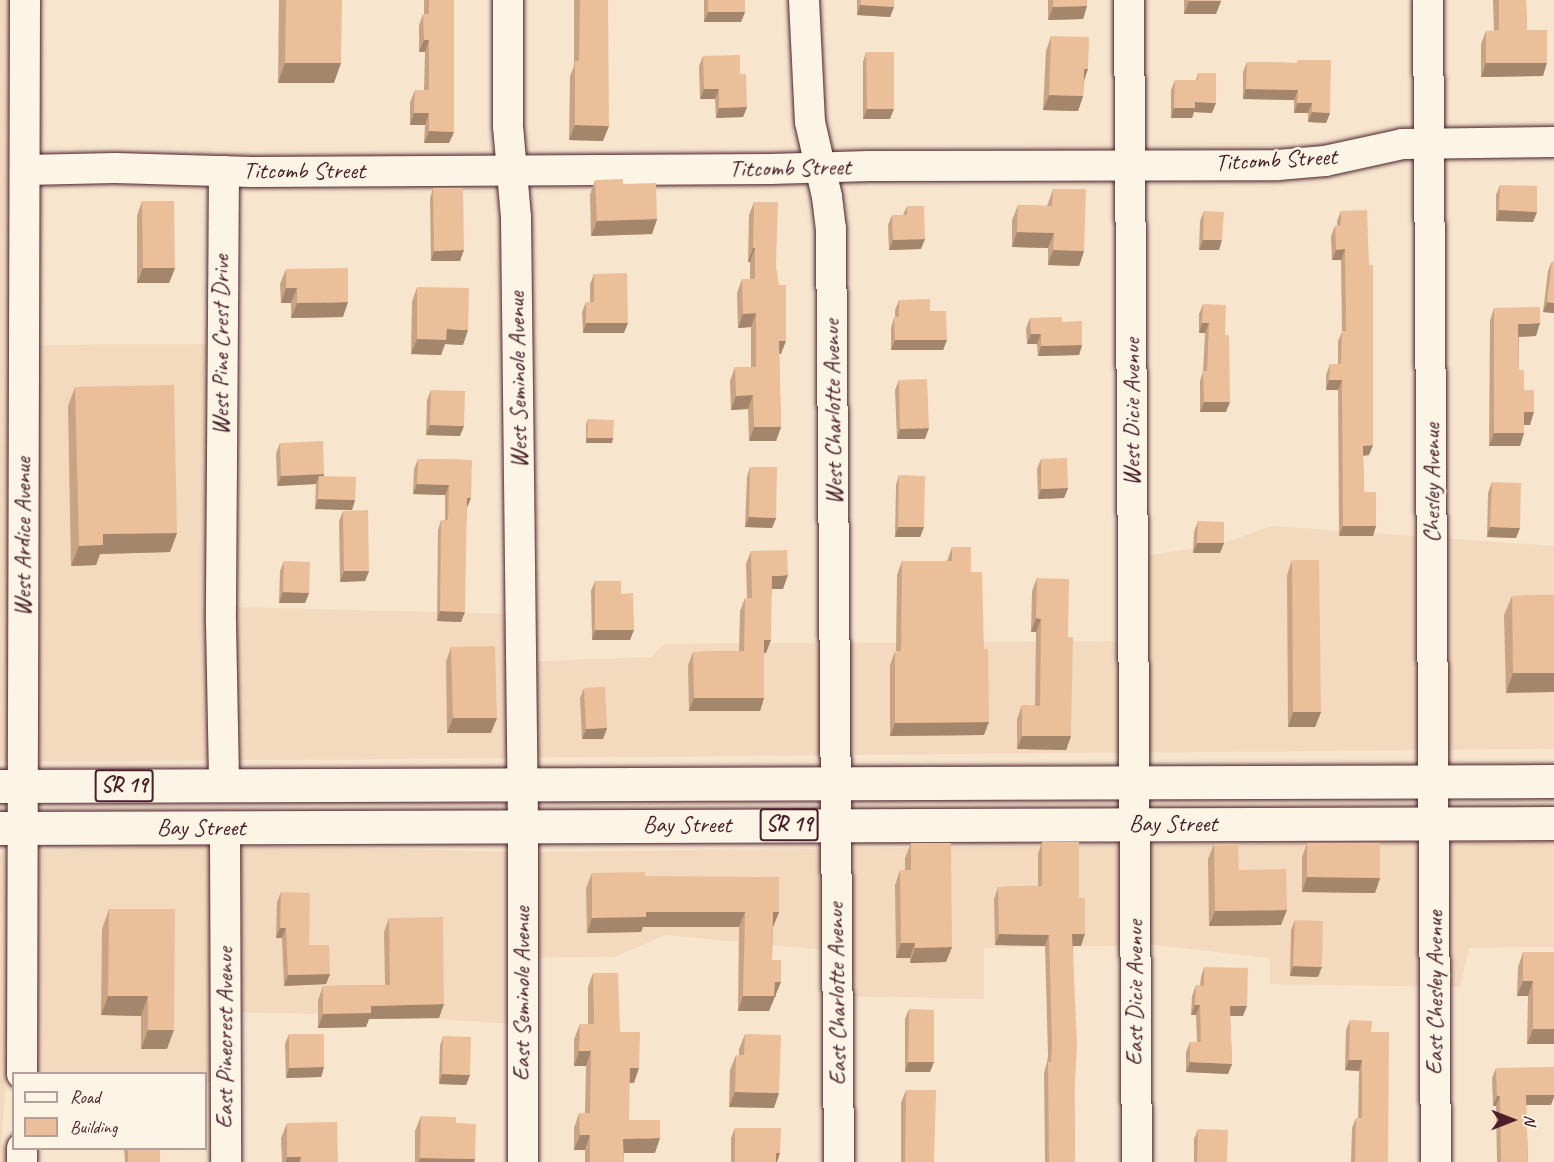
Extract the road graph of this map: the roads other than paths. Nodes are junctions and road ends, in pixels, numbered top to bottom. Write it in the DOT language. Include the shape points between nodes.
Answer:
graph roads {
  1 [pos="25,0"];
  2 [pos="507,0"];
  3 [pos="804,0"];
  4 [pos="1129,0"];
  5 [pos="1428,0"];
  6 [pos="1429,142"];
  7 [pos="1554,142"];
  8 [pos="1130,164"];
  9 [pos="819,168"];
  10 [pos="25,170"];
  11 [pos="224,171"];
  12 [pos="513,171"];
  13 [pos="522,773"];
  14 [pos="1434,781"];
  15 [pos="1554,781"];
  16 [pos="1135,782"];
  17 [pos="836,783"];
  18 [pos="12,786"];
  19 [pos="224,786"];
  20 [pos="1554,823"];
  21 [pos="1136,824"];
  22 [pos="1435,824"];
  23 [pos="523,825"];
  24 [pos="836,825"];
  25 [pos="12,828"];
  26 [pos="225,828"];
  27 [pos="22,1072"];
  28 [pos="226,1162"];
  29 [pos="523,1162"];
  30 [pos="839,1162"];
  31 [pos="1137,1162"];
  32 [pos="1436,1162"];
  1 -- 10 [label="street, West Ardice Avenue"];
  2 -- 12 [label="street, West Seminole Avenue" via="508,126"];
  3 -- 9 [label="street, West Charlotte Avenue" via="810,122"];
  4 -- 8 [label="street, West Dicie Avenue"];
  5 -- 6 [label="street, Chesley Avenue"];
  6 -- 7 [label="street, Titcomb Street"];
  6 -- 8 [label="street, Titcomb Street" via="1325,161 1278,165"];
  6 -- 14 [label="street, Chesley Avenue"];
  8 -- 9 [label="street, Titcomb Street"];
  8 -- 16 [label="street, West Dicie Avenue"];
  9 -- 12 [label="street, Titcomb Street"];
  9 -- 17 [label="street, West Charlotte Avenue" via="831,229"];
  10 -- 11 [label="street, Titcomb Street"];
  10 -- 18 [label="street, West Ardice Avenue"];
  11 -- 12 [label="street, Titcomb Street"];
  11 -- 19 [label="street, West Pine Crest Drive"];
  12 -- 13 [label="street, West Seminole Avenue"];
  13 -- 17 [label="main road, Bay Street / SR 19"];
  13 -- 19 [label="main road, Bay Street / SR 19"];
  13 -- 23 [label="street, West Seminole Avenue"];
  14 -- 15 [label="main road, Bay Street / SR 19"];
  14 -- 16 [label="main road, Bay Street / SR 19"];
  14 -- 22 [label="street, Chesley Avenue"];
  16 -- 17 [label="main road, Bay Street / SR 19"];
  16 -- 21 [label="street, West Dicie Avenue"];
  17 -- 24 [label="street, West Charlotte Avenue"];
  18 -- 19 [label="main road, Bay Street / SR 19"];
  18 -- 25 [label="street, West Ardice Avenue"];
  20 -- 22 [label="main road, Bay Street / SR 19"];
  21 -- 22 [label="main road, Bay Street / SR 19"];
  21 -- 24 [label="main road, Bay Street / SR 19"];
  21 -- 31 [label="street, East Dicie Avenue"];
  22 -- 32 [label="street, East Chesley Avenue"];
  23 -- 24 [label="main road, Bay Street / SR 19"];
  23 -- 26 [label="main road, Bay Street / SR 19"];
  23 -- 29 [label="street, East Seminole Avenue"];
  24 -- 30 [label="street, East Charlotte Avenue"];
  25 -- 26 [label="main road, Bay Street / SR 19"];
  25 -- 27 [label="street, West Ardice Avenue"];
  26 -- 28 [label="street, East Pinecrest Avenue"];
}
